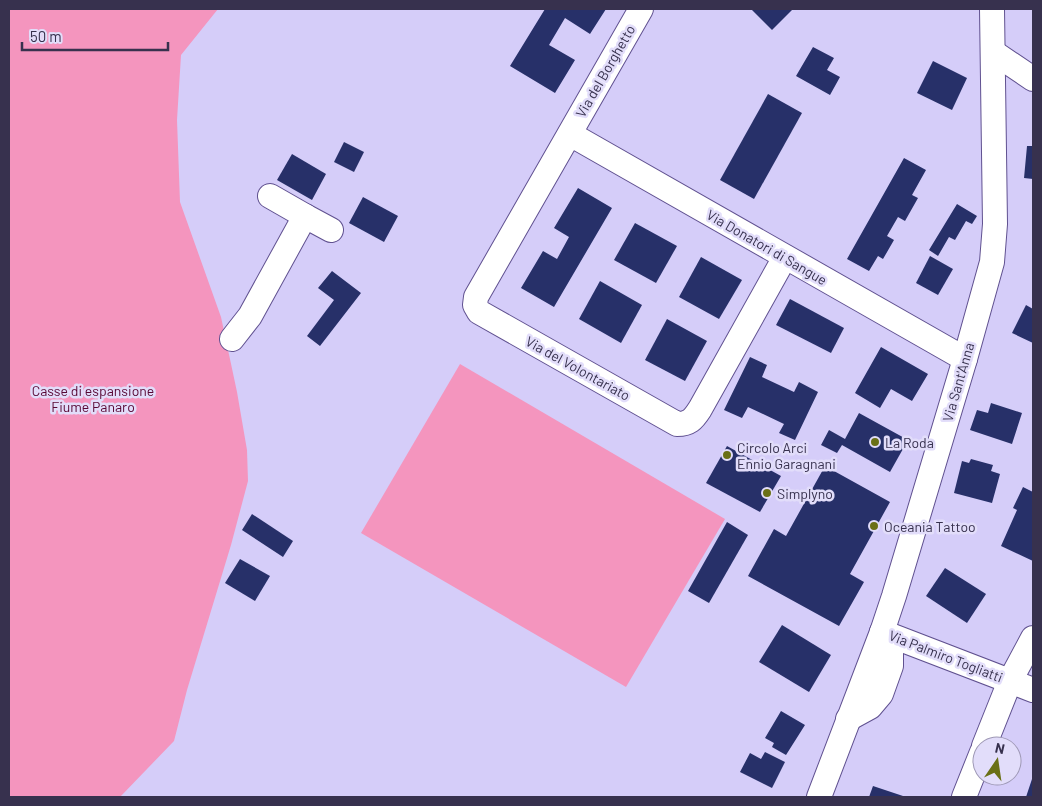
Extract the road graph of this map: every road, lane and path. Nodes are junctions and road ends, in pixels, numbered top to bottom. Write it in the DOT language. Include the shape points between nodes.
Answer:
graph roads {
  1 [pos="641,9"];
  2 [pos="992,9"];
  3 [pos="993,52"];
  4 [pos="1033,79"];
  5 [pos="570,134"];
  6 [pos="270,196"];
  7 [pos="305,216"];
  8 [pos="331,230"];
  9 [pos="786,257"];
  10 [pos="232,339"];
  11 [pos="965,359"];
  12 [pos="882,632"];
  13 [pos="1033,638"];
  14 [pos="1010,680"];
  15 [pos="1033,690"];
  16 [pos="988,736"];
  17 [pos="972,777"];
  18 [pos="819,797"];
  19 [pos="964,797"];
  1 -- 5 [label="street, Via del Borghetto"];
  2 -- 3 [label="street, Via Sant'Anna"];
  3 -- 4 [label="street"];
  3 -- 11 [label="street, Via Sant'Anna" via="994,243 992,262"];
  5 -- 9 [label="street, Via Donatori di Sangue"];
  5 -- 9 [label="street, Via del Volontariato" via="476,297 475,305 479,312 677,424 686,424 700,409"];
  6 -- 7 [label="street"];
  7 -- 8 [label="street"];
  7 -- 10 [label="street" via="250,316"];
  9 -- 11 [label="street, Via Donatori di Sangue"];
  11 -- 12 [label="street, Via Sant'Anna"];
  12 -- 14 [label="street, Via Palmiro Togliatti"];
  12 -- 18 [label="street, Via Sant'Anna"];
  13 -- 14 [label="street, Via Palmiro Togliatti"];
  14 -- 15 [label="street, Via Palmiro Togliatti"];
  14 -- 16 [label="street, Via Palmiro Togliatti"];
  17 -- 19 [label="street"];
}
